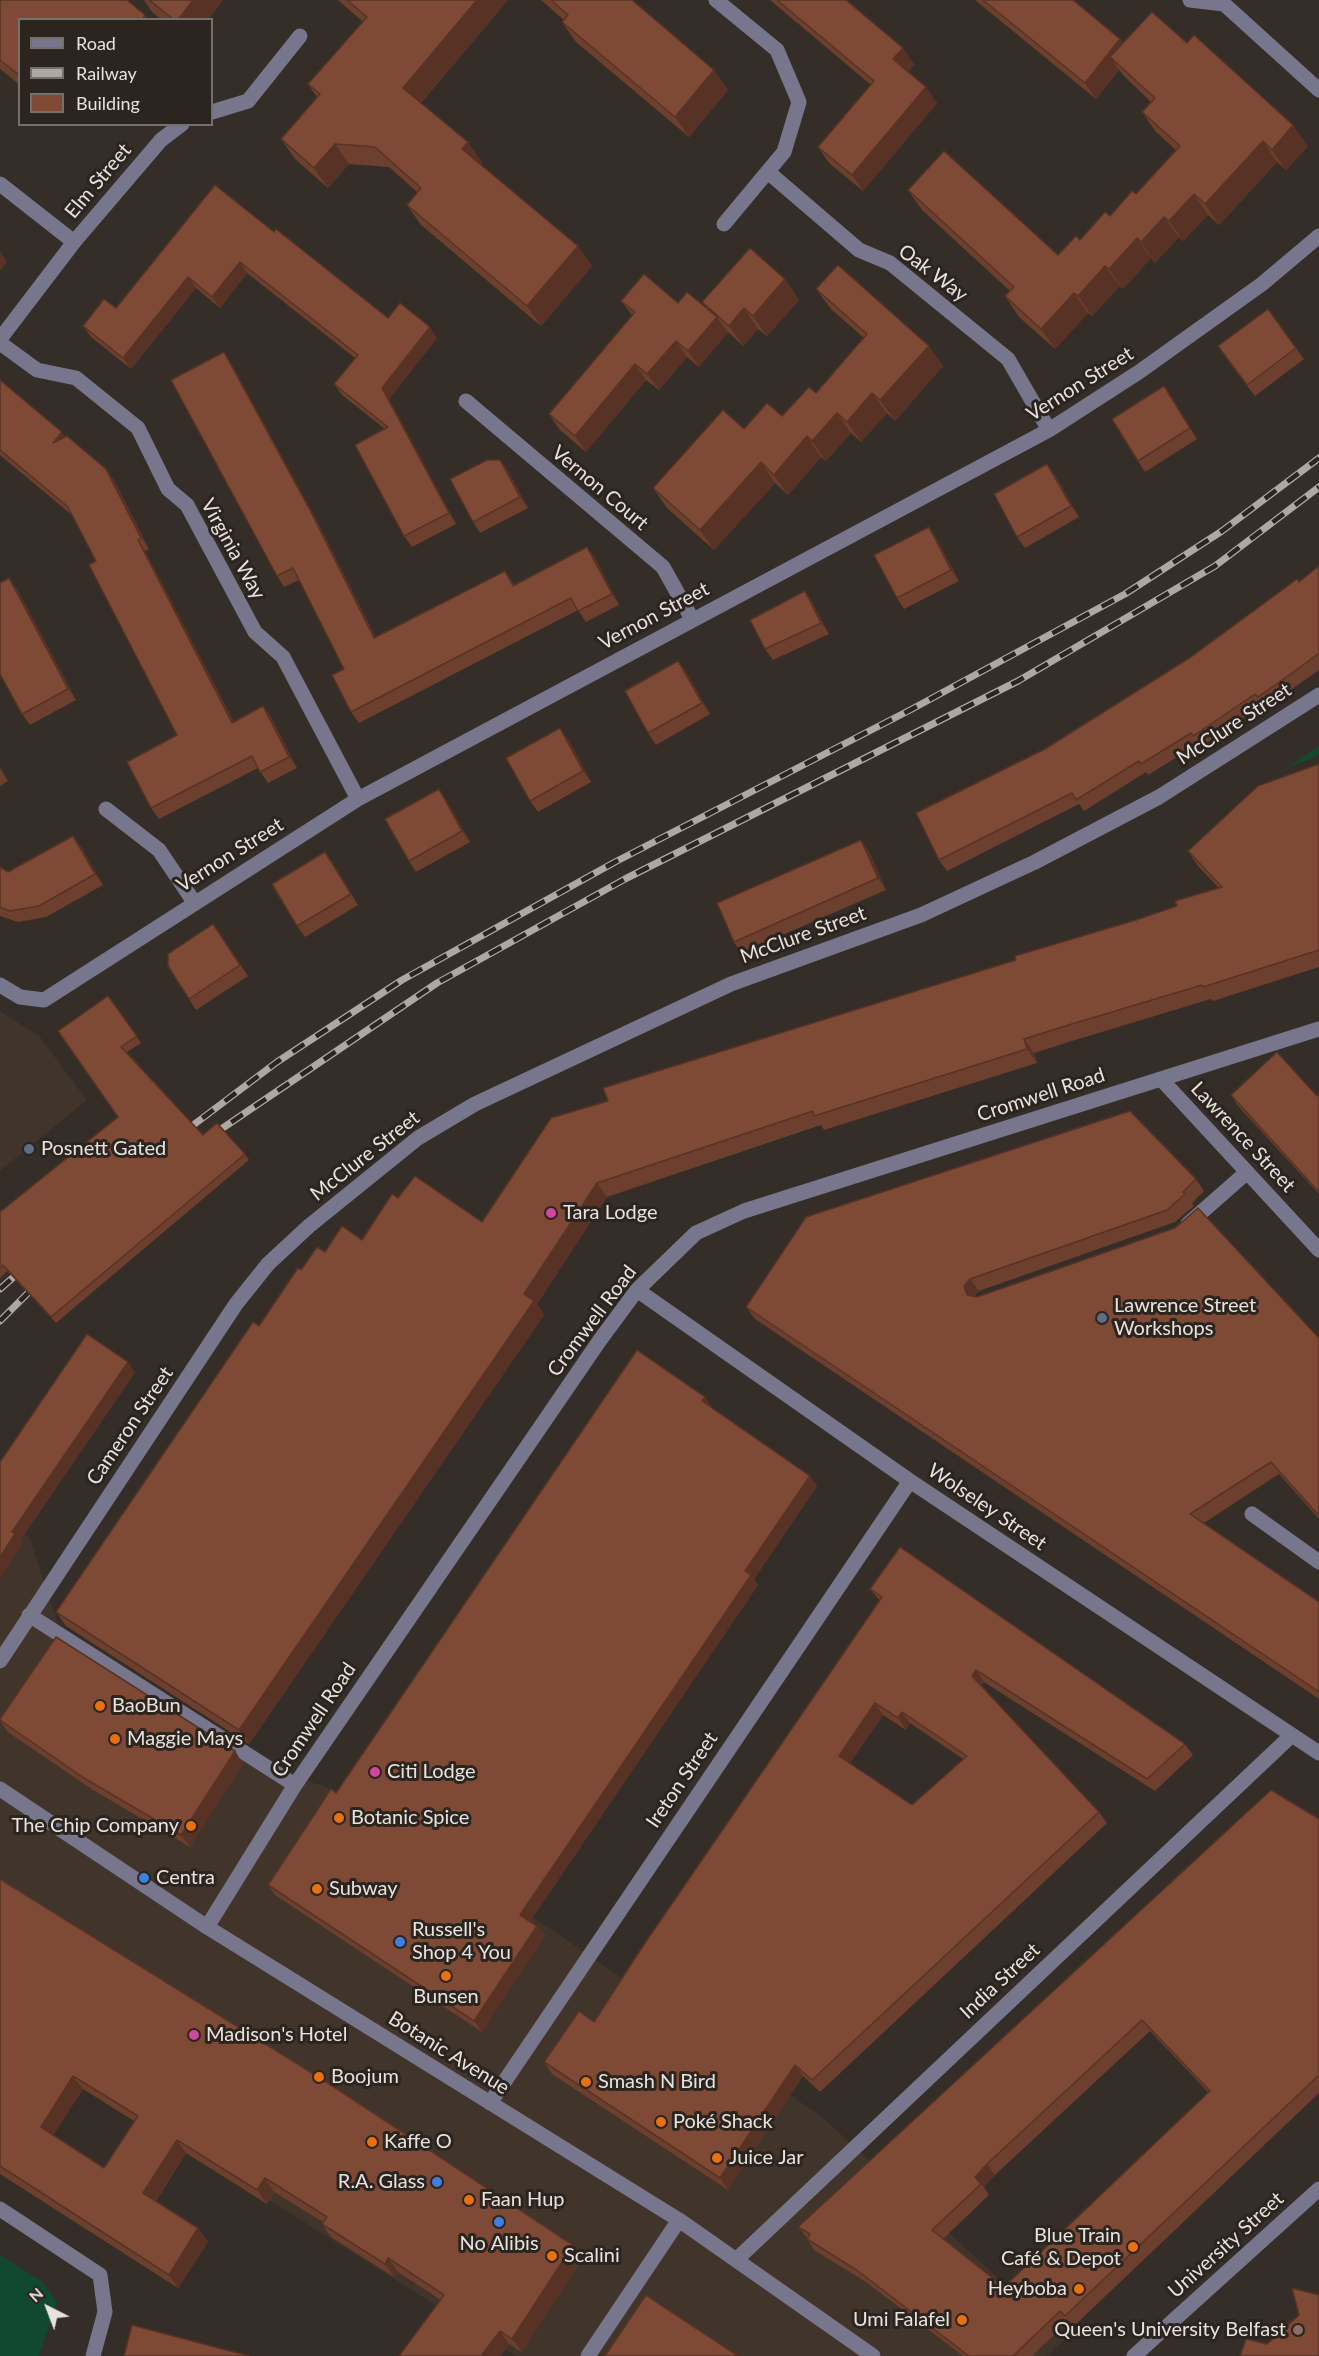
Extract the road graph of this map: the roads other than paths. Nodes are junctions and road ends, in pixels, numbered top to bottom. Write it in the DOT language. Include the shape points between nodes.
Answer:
graph roads {
  1 [pos="716,0"];
  2 [pos="1190,0"];
  3 [pos="300,36"];
  4 [pos="1319,90"];
  5 [pos="213,112"];
  6 [pos="179,126"];
  7 [pos="768,172"];
  8 [pos="0,184"];
  9 [pos="724,224"];
  10 [pos="1319,236"];
  11 [pos="74,242"];
  12 [pos="0,341"];
  13 [pos="466,401"];
  14 [pos="1049,430"];
  15 [pos="692,619"];
  16 [pos="1319,694"];
  17 [pos="358,798"];
  18 [pos="106,809"];
  19 [pos="194,902"];
  20 [pos="0,985"];
  21 [pos="1319,1029"];
  22 [pos="1161,1079"];
  23 [pos="1246,1173"];
  24 [pos="309,1226"];
  25 [pos="1180,1231"];
  26 [pos="1319,1250"];
  27 [pos="637,1290"];
  28 [pos="910,1481"];
  29 [pos="1252,1514"];
  30 [pos="1319,1562"];
  31 [pos="29,1615"];
  32 [pos="0,1661"];
  33 [pos="1292,1735"];
  34 [pos="1319,1754"];
  35 [pos="295,1785"];
  36 [pos="0,1789"];
  37 [pos="207,1927"];
  38 [pos="490,2103"];
  39 [pos="1319,2189"];
  40 [pos="0,2209"];
  41 [pos="679,2220"];
  42 [pos="737,2259"];
  43 [pos="93,2356"];
  44 [pos="588,2356"];
  45 [pos="873,2356"];
  46 [pos="1134,2356"];
  1 -- 7 [label="street" via="777,50 799,102 784,152"];
  2 -- 4 [label="street" via="1224,4"];
  3 -- 5 [label="street" via="248,101"];
  6 -- 11 [label="street, Elm Street" via="161,140"];
  7 -- 9 [label="street"];
  7 -- 14 [label="street, Oak Way" via="859,250 890,263 1008,359"];
  8 -- 11 [label="street, Elm Street"];
  10 -- 14 [label="street, Vernon Street" via="1262,284 1187,338"];
  11 -- 12 [label="street, Elm Street"];
  12 -- 17 [label="street, Virginia Way" via="37,370 76,378 138,429 168,489 187,505 255,632 283,657"];
  13 -- 15 [label="street, Vernon Court" via="663,567"];
  14 -- 15 [label="street, Vernon Street"];
  15 -- 17 [label="street, Vernon Street"];
  16 -- 24 [label="street, McClure Street" via="1159,797 1035,862 921,915 731,984 475,1104 418,1138"];
  17 -- 19 [label="street, Vernon Street"];
  18 -- 19 [label="street" via="159,850"];
  19 -- 20 [label="street, Vernon Street" via="44,1000 20,997"];
  21 -- 22 [label="street, Cromwell Road"];
  22 -- 23 [label="street, Lawrence Street"];
  22 -- 27 [label="street, Cromwell Road" via="744,1211 696,1233"];
  23 -- 25 [label="street"];
  23 -- 26 [label="street, Lawrence Street"];
  24 -- 31 [label="street, Cameron Street" via="268,1264 236,1304"];
  27 -- 28 [label="street, Wolseley Street"];
  27 -- 35 [label="street, Cromwell Road"];
  28 -- 33 [label="street, Wolseley Street"];
  28 -- 38 [label="street, Ireton Street"];
  29 -- 30 [label="street"];
  31 -- 32 [label="street, Cameron Street"];
  31 -- 35 [label="street"];
  33 -- 34 [label="street, Wolseley Street"];
  33 -- 42 [label="street, India Street"];
  35 -- 37 [label="street, Cromwell Road"];
  36 -- 37 [label="street, Botanic Avenue"];
  37 -- 38 [label="street, Botanic Avenue"];
  38 -- 41 [label="street, Botanic Avenue"];
  39 -- 46 [label="street, University Street"];
  40 -- 43 [label="street" via="100,2275 105,2312"];
  41 -- 42 [label="street, Botanic Avenue"];
  41 -- 44 [label="street"];
  42 -- 45 [label="street, Botanic Avenue"];
}
